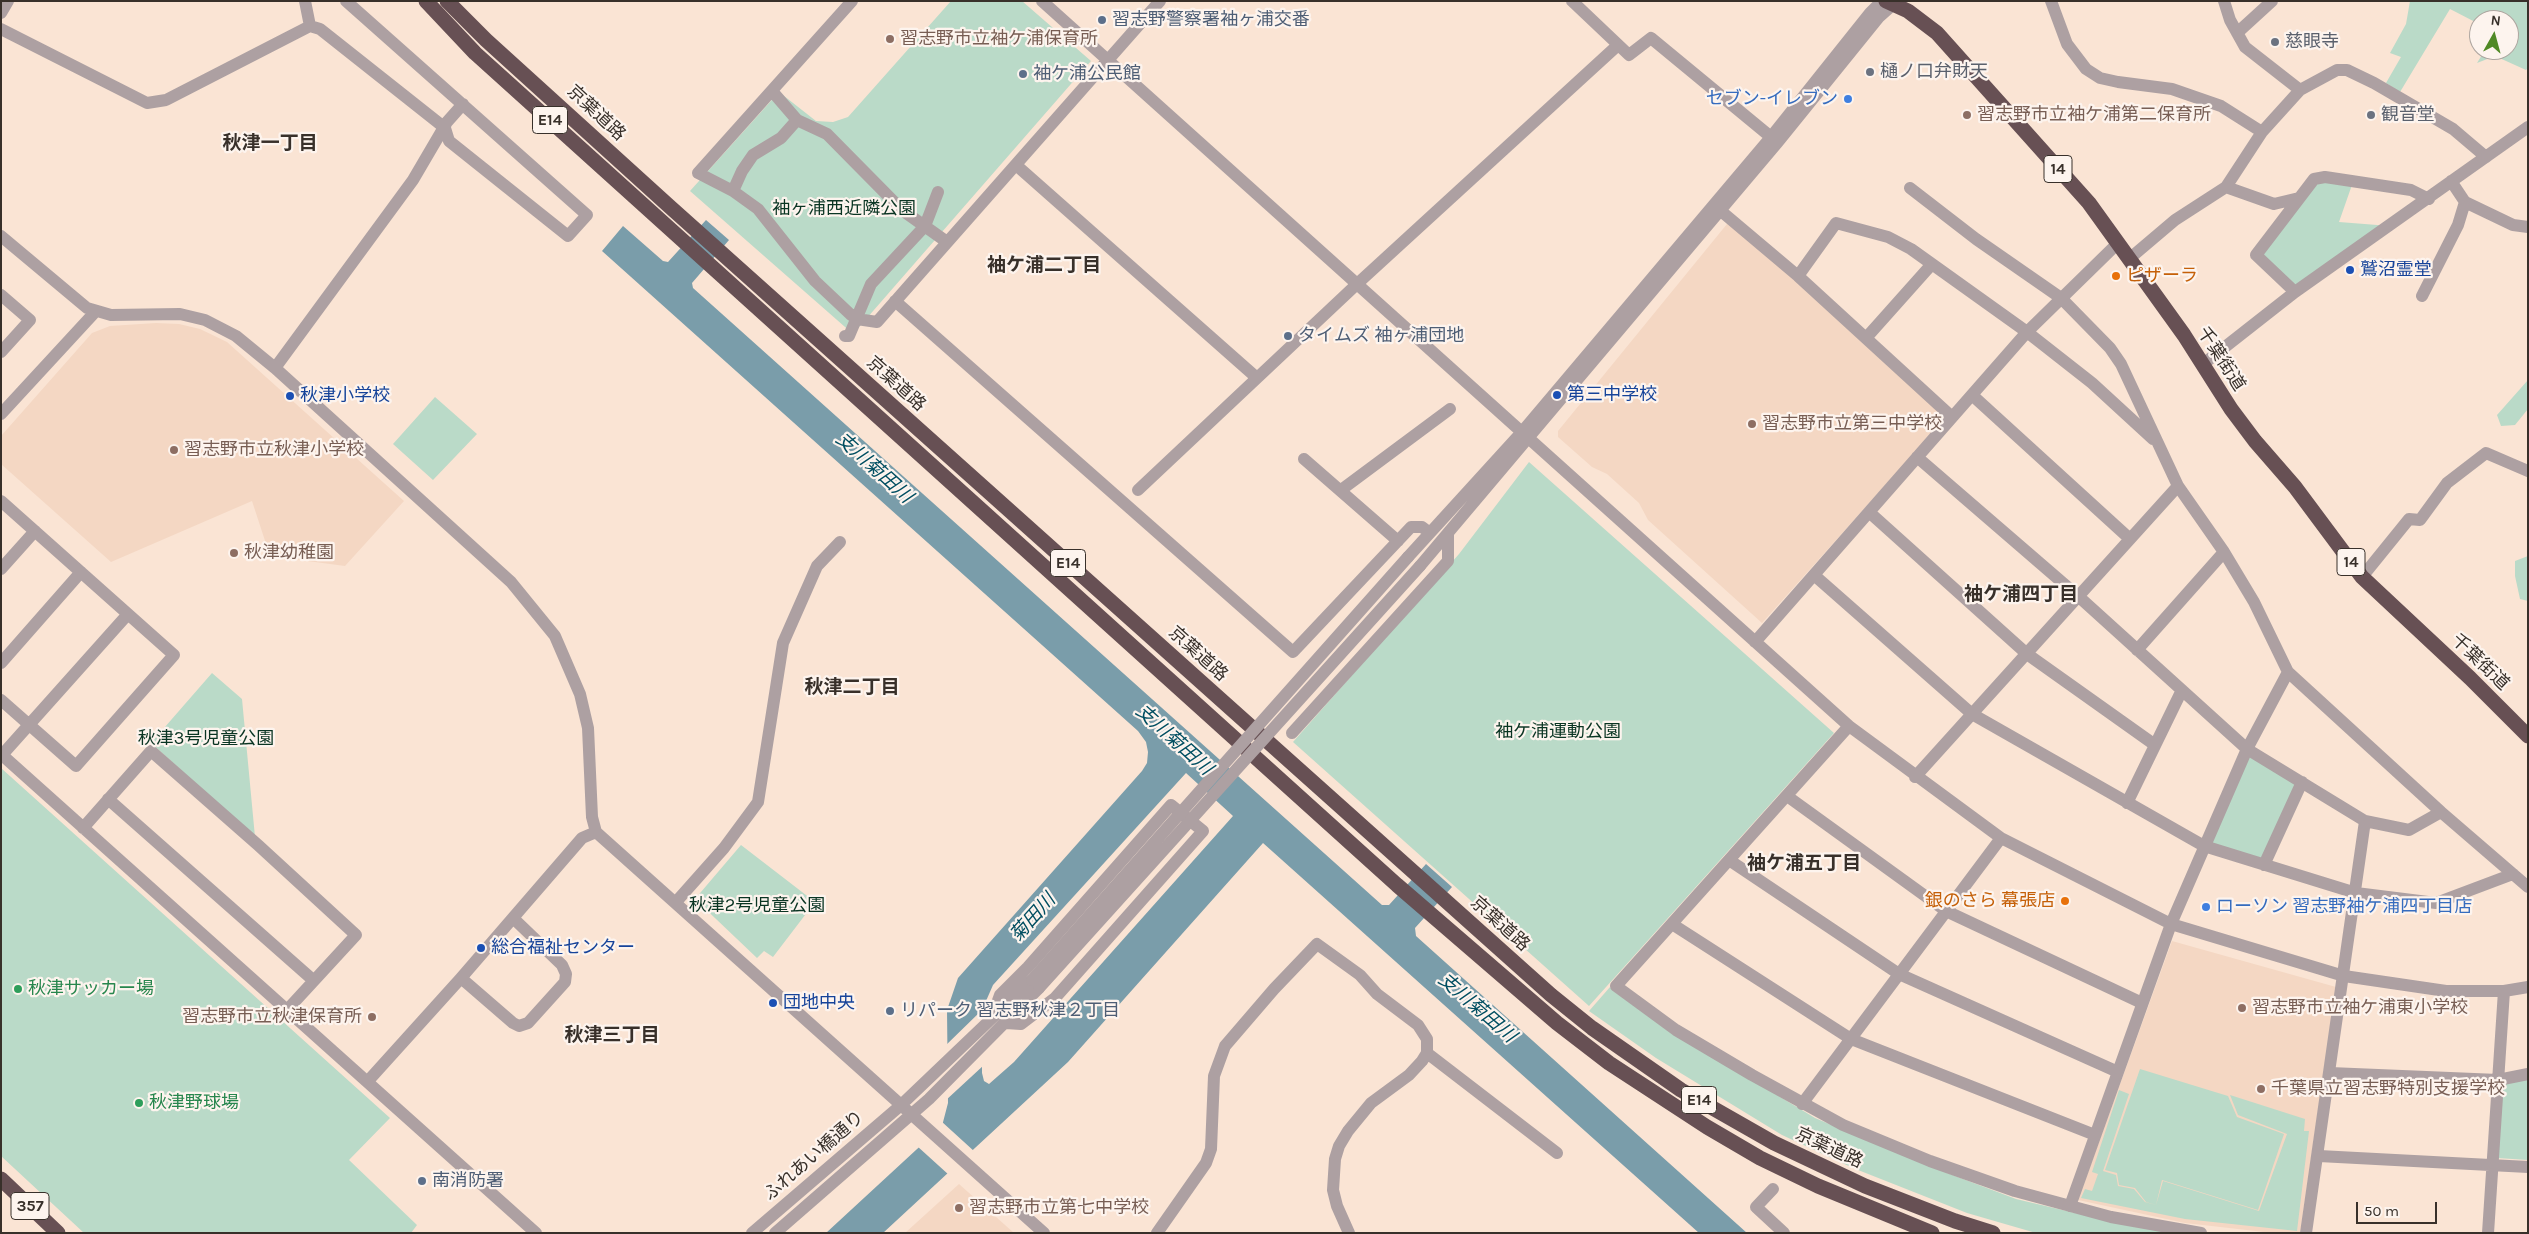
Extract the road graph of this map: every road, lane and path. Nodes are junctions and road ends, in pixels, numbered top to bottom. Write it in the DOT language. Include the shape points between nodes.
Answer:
graph roads {
  1 [pos="8,1"];
  2 [pos="305,1"];
  3 [pos="346,1"];
  4 [pos="426,1"];
  5 [pos="448,1"];
  6 [pos="852,1"];
  7 [pos="1042,1"];
  8 [pos="1160,1"];
  9 [pos="1572,1"];
  10 [pos="2051,1"];
  11 [pos="2224,1"];
  12 [pos="2272,1"];
  13 [pos="1890,2"];
  14 [pos="1,13"];
  15 [pos="310,26"];
  16 [pos="1,29"];
  17 [pos="2237,33"];
  18 [pos="1618,45"];
  19 [pos="1108,60"];
  20 [pos="2300,90"];
  21 [pos="772,91"];
  22 [pos="463,104"];
  23 [pos="797,120"];
  24 [pos="2528,127"];
  25 [pos="445,128"];
  26 [pos="2262,132"];
  27 [pos="1775,140"];
  28 [pos="2486,157"];
  29 [pos="1016,165"];
  30 [pos="2451,181"];
  31 [pos="2226,187"];
  32 [pos="1910,188"];
  33 [pos="733,191"];
  34 [pos="938,192"];
  35 [pos="2300,198"];
  36 [pos="2429,199"];
  37 [pos="2465,202"];
  38 [pos="1717,207"];
  39 [pos="925,226"];
  40 [pos="2528,228"];
  41 [pos="1,236"];
  42 [pos="947,242"];
  43 [pos="2118,243"];
  44 [pos="2129,259"];
  45 [pos="1932,264"];
  46 [pos="1798,276"];
  47 [pos="1357,284"];
  48 [pos="2295,292"];
  49 [pos="1,295"];
  50 [pos="2422,296"];
  51 [pos="2061,298"];
  52 [pos="895,301"];
  53 [pos="96,310"];
  54 [pos="857,319"];
  55 [pos="2027,332"];
  56 [pos="845,336"];
  57 [pos="1866,338"];
  58 [pos="1,352"];
  59 [pos="2202,364"];
  60 [pos="275,368"];
  61 [pos="1256,378"];
  62 [pos="1972,395"];
  63 [pos="1450,409"];
  64 [pos="1,414"];
  65 [pos="1952,417"];
  66 [pos="1524,436"];
  67 [pos="2156,441"];
  68 [pos="1917,457"];
  69 [pos="1304,459"];
  70 [pos="2528,471"];
  71 [pos="2178,486"];
  72 [pos="1138,490"];
  73 [pos="1342,490"];
  74 [pos="1,501"];
  75 [pos="1868,512"];
  76 [pos="35,531"];
  77 [pos="1430,533"];
  78 [pos="1448,534"];
  79 [pos="2130,539"];
  80 [pos="1398,540"];
  81 [pos="840,542"];
  82 [pos="2224,552"];
  83 [pos="1,569"];
  84 [pos="82,572"];
  85 [pos="1814,575"];
  86 [pos="2362,576"];
  87 [pos="2078,596"];
  88 [pos="128,614"];
  89 [pos="1755,642"];
  90 [pos="2138,650"];
  91 [pos="2027,654"];
  92 [pos="1,663"];
  93 [pos="2288,672"];
  94 [pos="2182,690"];
  95 [pos="1,700"];
  96 [pos="1972,714"];
  97 [pos="29,725"];
  98 [pos="1849,726"];
  99 [pos="1292,733"];
  100 [pos="2528,736"];
  101 [pos="2155,746"];
  102 [pos="2247,749"];
  103 [pos="2,754"];
  104 [pos="1915,777"];
  105 [pos="2302,782"];
  106 [pos="1787,796"];
  107 [pos="108,799"];
  108 [pos="2127,803"];
  109 [pos="2441,812"];
  110 [pos="2365,821"];
  111 [pos="83,828"];
  112 [pos="596,832"];
  113 [pos="2001,838"];
  114 [pos="2204,846"];
  115 [pos="1729,860"];
  116 [pos="2264,865"];
  117 [pos="2513,874"];
  118 [pos="2528,887"];
  119 [pos="2356,893"];
  120 [pos="676,902"];
  121 [pos="1946,911"];
  122 [pos="513,918"];
  123 [pos="1672,924"];
  124 [pos="2171,924"];
  125 [pos="1899,974"];
  126 [pos="2344,976"];
  127 [pos="461,978"];
  128 [pos="313,980"];
  129 [pos="1036,984"];
  130 [pos="2528,987"];
  131 [pos="2504,990"];
  132 [pos="2142,1003"];
  133 [pos="287,1010"];
  134 [pos="992,1017"];
  135 [pos="1006,1023"];
  136 [pos="1851,1039"];
  137 [pos="1427,1053"];
  138 [pos="2118,1072"];
  139 [pos="2330,1073"];
  140 [pos="2528,1074"];
  141 [pos="2498,1080"];
  142 [pos="368,1081"];
  143 [pos="1802,1104"];
  144 [pos="900,1106"];
  145 [pos="911,1114"];
  146 [pos="2095,1135"];
  147 [pos="1557,1154"];
  148 [pos="2319,1156"];
  149 [pos="2492,1166"];
  150 [pos="2528,1168"];
  151 [pos="1,1179"];
  152 [pos="1773,1189"];
  153 [pos="2070,1206"];
  154 [pos="58,1233"];
  155 [pos="536,1233"];
  156 [pos="752,1233"];
  157 [pos="775,1233"];
  158 [pos="1044,1233"];
  159 [pos="1157,1233"];
  160 [pos="1349,1233"];
  161 [pos="1784,1233"];
  162 [pos="1932,1233"];
  163 [pos="1993,1233"];
  164 [pos="2202,1233"];
  165 [pos="2306,1233"];
  166 [pos="2488,1233"];
  1 -- 14 [label="street"];
  2 -- 15 [label="street"];
  3 -- 22 [label="street"];
  4 -- 162 [label="highway, 京葉道路 / E14" via="475,53 1519,992 1609,1063 1760,1158"];
  5 -- 163 [label="highway, 京葉道路 / E14" via="486,40 688,224 1551,995 1592,1028 1696,1099 1774,1143 1910,1204"];
  6 -- 21 [label="street"];
  7 -- 19 [label="street"];
  8 -- 19 [label="street"];
  9 -- 18 [label="street"];
  10 -- 26 [label="street" via="2067,44 2086,69 2100,78 2172,89 2220,106"];
  11 -- 17 [label="street"];
  12 -- 17 [label="street"];
  13 -- 27 [label="street"];
  13 -- 43 [label="highway, 千葉街道 / 14" via="1937,33 2089,203"];
  15 -- 16 [label="street" via="166,100 147,103"];
  15 -- 25 [label="street" via="320,29"];
  17 -- 20 [label="street" via="2245,47"];
  18 -- 27 [label="street" via="1629,55 1651,38"];
  18 -- 47 [label="street"];
  19 -- 29 [label="street"];
  19 -- 47 [label="street"];
  20 -- 26 [label="street"];
  20 -- 28 [label="street" via="2337,70 2347,70 2453,128"];
  21 -- 23 [label="street"];
  21 -- 33 [label="street" via="698,173"];
  22 -- 25 [label="street"];
  22 -- 25 [label="street" via="587,215 568,236 449,141"];
  23 -- 33 [label="street" via="781,138 753,156"];
  23 -- 39 [label="street" via="827,134 902,210"];
  24 -- 28 [label="street"];
  25 -- 60 [label="street" via="413,180"];
  26 -- 31 [label="street"];
  27 -- 38 [label="street"];
  28 -- 30 [label="street"];
  29 -- 42 [label="street"];
  29 -- 61 [label="street"];
  30 -- 36 [label="street"];
  30 -- 37 [label="street"];
  31 -- 35 [label="street" via="2274,204"];
  31 -- 44 [label="street" via="2175,220"];
  32 -- 51 [label="street"];
  33 -- 54 [label="street" via="758,209 815,281"];
  34 -- 39 [label="street"];
  35 -- 36 [label="street" via="2314,179 2325,177 2411,190"];
  35 -- 48 [label="street" via="2256,255"];
  36 -- 48 [label="street"];
  37 -- 40 [label="street" via="2513,225"];
  37 -- 50 [label="street" via="2455,233"];
  38 -- 46 [label="street"];
  38 -- 66 [label="street"];
  39 -- 42 [label="street"];
  39 -- 54 [label="street" via="871,284"];
  41 -- 53 [label="street" via="68,294 87,308"];
  42 -- 52 [label="street"];
  43 -- 44 [label="highway, 千葉街道 / 14"];
  43 -- 51 [label="street"];
  44 -- 59 [label="highway, 千葉街道 / 14"];
  45 -- 46 [label="street" via="1888,237 1836,223"];
  45 -- 55 [label="street"];
  45 -- 57 [label="street"];
  46 -- 57 [label="street"];
  47 -- 61 [label="street"];
  47 -- 66 [label="street"];
  48 -- 59 [label="street"];
  49 -- 58 [label="street" via="30,320"];
  51 -- 55 [label="street"];
  51 -- 67 [label="street" via="2110,348 2121,364"];
  52 -- 54 [label="street" via="877,322"];
  52 -- 80 [label="street" via="1293,652"];
  53 -- 60 [label="street" via="111,315 180,314 205,320 236,336"];
  53 -- 64 [label="street"];
  54 -- 56 [label="street" via="849,336"];
  55 -- 62 [label="street"];
  55 -- 67 [label="street" via="2092,383"];
  57 -- 65 [label="street"];
  59 -- 86 [label="highway, 千葉街道 / 14" via="2249,433 2296,487"];
  60 -- 112 [label="street" via="511,582 555,636 580,694 588,728 592,817"];
  61 -- 72 [label="street"];
  62 -- 65 [label="street"];
  62 -- 79 [label="street"];
  63 -- 73 [label="street"];
  65 -- 68 [label="street"];
  66 -- 77 [label="street"];
  66 -- 78 [label="street"];
  66 -- 89 [label="street"];
  67 -- 71 [label="street"];
  68 -- 75 [label="street"];
  68 -- 87 [label="street"];
  69 -- 73 [label="street"];
  70 -- 86 [label="street" via="2486,453 2447,483 2420,520 2409,519"];
  71 -- 79 [label="street"];
  71 -- 82 [label="street"];
  73 -- 80 [label="street"];
  74 -- 76 [label="street"];
  75 -- 85 [label="street"];
  75 -- 91 [label="street"];
  76 -- 83 [label="street"];
  76 -- 84 [label="street"];
  77 -- 80 [label="street" via="1411,527"];
  77 -- 129 [label="street, bridge"];
  78 -- 99 [label="street" via="1448,561"];
  78 -- 129 [label="street, bridge"];
  79 -- 87 [label="street"];
  81 -- 120 [label="street" via="817,566 783,643 758,802 724,848"];
  82 -- 90 [label="street"];
  82 -- 93 [label="street" via="2254,602"];
  84 -- 88 [label="street"];
  84 -- 92 [label="street"];
  85 -- 89 [label="street"];
  85 -- 96 [label="street"];
  86 -- 100 [label="highway, 千葉街道 / 14"];
  87 -- 90 [label="street"];
  87 -- 91 [label="street"];
  88 -- 97 [label="street"];
  88 -- 97 [label="street" via="174,655 76,766"];
  89 -- 98 [label="street"];
  90 -- 94 [label="street"];
  91 -- 96 [label="street"];
  91 -- 101 [label="street"];
  93 -- 102 [label="street"];
  93 -- 109 [label="street"];
  94 -- 101 [label="street"];
  94 -- 102 [label="street"];
  95 -- 97 [label="street"];
  96 -- 104 [label="street"];
  96 -- 108 [label="street"];
  97 -- 103 [label="street"];
  98 -- 104 [label="street"];
  98 -- 106 [label="street"];
  101 -- 108 [label="street"];
  102 -- 105 [label="street"];
  102 -- 114 [label="street"];
  103 -- 111 [label="street"];
  104 -- 113 [label="street"];
  105 -- 110 [label="street"];
  105 -- 116 [label="street"];
  106 -- 115 [label="street"];
  106 -- 121 [label="street"];
  107 -- 111 [label="street"];
  107 -- 128 [label="street"];
  107 -- 128 [label="street" via="151,751 158,757 356,935"];
  108 -- 114 [label="street"];
  109 -- 110 [label="street" via="2409,830"];
  109 -- 117 [label="street"];
  110 -- 119 [label="street"];
  111 -- 133 [label="street"];
  112 -- 120 [label="street"];
  112 -- 122 [label="street" via="582,838"];
  113 -- 121 [label="street"];
  113 -- 124 [label="street"];
  114 -- 116 [label="street"];
  114 -- 124 [label="street"];
  115 -- 123 [label="street"];
  115 -- 125 [label="street"];
  116 -- 119 [label="street"];
  117 -- 118 [label="street"];
  117 -- 119 [label="street" via="2436,903"];
  119 -- 126 [label="street"];
  120 -- 144 [label="street"];
  121 -- 125 [label="street"];
  121 -- 132 [label="street"];
  122 -- 127 [label="street"];
  122 -- 127 [label="street" via="562,965 565,982 528,1023 519,1026"];
  123 -- 136 [label="street"];
  123 -- 143 [label="street" via="1616,986 1676,1030"];
  124 -- 126 [label="street"];
  124 -- 132 [label="street"];
  125 -- 136 [label="street"];
  125 -- 138 [label="street"];
  126 -- 131 [label="street" via="2446,991"];
  126 -- 139 [label="street"];
  127 -- 142 [label="street"];
  128 -- 133 [label="street"];
  129 -- 134 [label="street, ふれあい橋通り"];
  129 -- 135 [label="street, ふれあい橋通り"];
  130 -- 131 [label="street"];
  131 -- 141 [label="street"];
  132 -- 138 [label="street"];
  133 -- 142 [label="street"];
  134 -- 135 [label="street" via="1000,995 1171,805 1203,831 1055,998 1021,1024"];
  134 -- 144 [label="street, ふれあい橋通り"];
  135 -- 145 [label="street, ふれあい橋通り"];
  136 -- 143 [label="street"];
  136 -- 146 [label="street"];
  137 -- 147 [label="street"];
  137 -- 159 [label="street" via="1427,1039 1418,1025 1318,944 1225,1046 1214,1076 1211,1150 1206,1163"];
  137 -- 160 [label="street" via="1410,1075 1371,1103 1339,1146 1333,1190"];
  138 -- 146 [label="street"];
  139 -- 141 [label="street"];
  139 -- 148 [label="street"];
  140 -- 141 [label="street"];
  141 -- 149 [label="street"];
  142 -- 155 [label="street"];
  143 -- 153 [label="street" via="1843,1126 1930,1161 2015,1191"];
  144 -- 145 [label="street"];
  144 -- 156 [label="street, ふれあい橋通り"];
  145 -- 157 [label="street, ふれあい橋通り"];
  145 -- 158 [label="street"];
  146 -- 153 [label="street"];
  148 -- 149 [label="street"];
  148 -- 165 [label="street"];
  149 -- 150 [label="street"];
  149 -- 166 [label="street"];
  151 -- 154 [label="highway, 357"];
  152 -- 161 [label="street" via="1756,1207"];
  153 -- 164 [label="street"];
}
